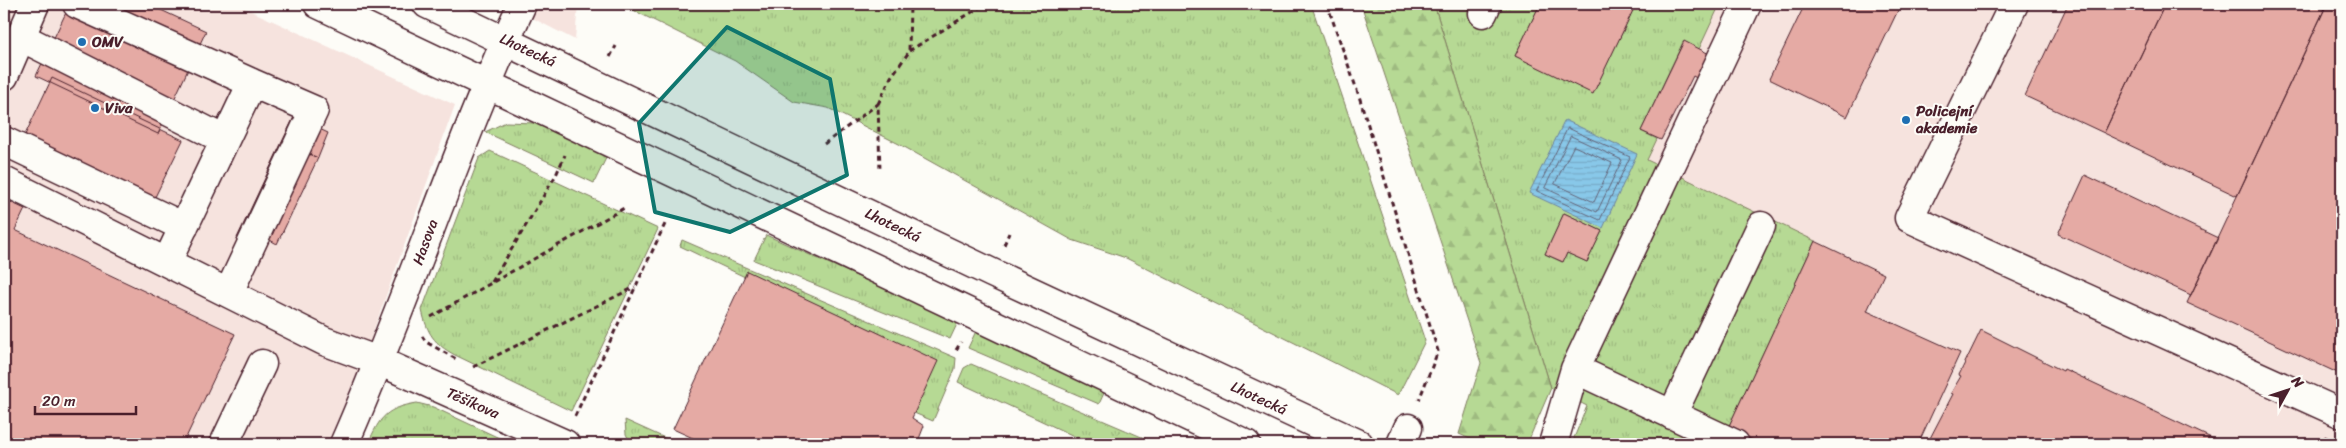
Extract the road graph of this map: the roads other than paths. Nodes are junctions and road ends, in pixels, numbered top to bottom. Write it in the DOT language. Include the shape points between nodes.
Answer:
graph roads {
  1 [pos="35,4"];
  2 [pos="77,4"];
  3 [pos="318,4"];
  4 [pos="428,4"];
  5 [pos="522,4"];
  6 [pos="1747,4"];
  7 [pos="2014,4"];
  8 [pos="21,37"];
  9 [pos="505,40"];
  10 [pos="4,76"];
  11 [pos="252,83"];
  12 [pos="487,84"];
  13 [pos="225,140"];
  14 [pos="4,141"];
  15 [pos="4,181"];
  16 [pos="1761,226"];
  17 [pos="184,227"];
  18 [pos="167,262"];
  19 [pos="228,292"];
  20 [pos="381,362"];
  21 [pos="262,364"];
  22 [pos="1575,368"];
  23 [pos="1672,414"];
  24 [pos="2342,414"];
  25 [pos="224,444"];
  26 [pos="344,444"];
  27 [pos="564,444"];
  28 [pos="1246,444"];
  29 [pos="1359,444"];
  30 [pos="1553,444"];
  31 [pos="1735,444"];
  1 -- 8 [label="street"];
  2 -- 11 [label="street"];
  3 -- 12 [label="street"];
  4 -- 9 [label="street, Lhotecká"];
  5 -- 9 [label="street, Hasova"];
  6 -- 22 [label="street"];
  7 -- 24 [label="street" via="1909,218"];
  8 -- 10 [label="street"];
  8 -- 13 [label="street"];
  9 -- 12 [label="street, Hasova"];
  9 -- 29 [label="street, Lhotecká"];
  11 -- 13 [label="street"];
  11 -- 19 [label="street" via="314,110"];
  12 -- 20 [label="street, Hasova"];
  12 -- 28 [label="street"];
  13 -- 17 [label="street"];
  14 -- 17 [label="street"];
  15 -- 18 [label="street, Těšíkova"];
  16 -- 23 [label="street"];
  17 -- 18 [label="street"];
  18 -- 19 [label="street, Těšíkova"];
  19 -- 20 [label="street, Těšíkova" via="324,341"];
  20 -- 26 [label="street, Hasova"];
  20 -- 27 [label="street, Těšíkova"];
  21 -- 25 [label="street"];
  22 -- 23 [label="street"];
  22 -- 30 [label="street"];
  23 -- 31 [label="street"];
}
